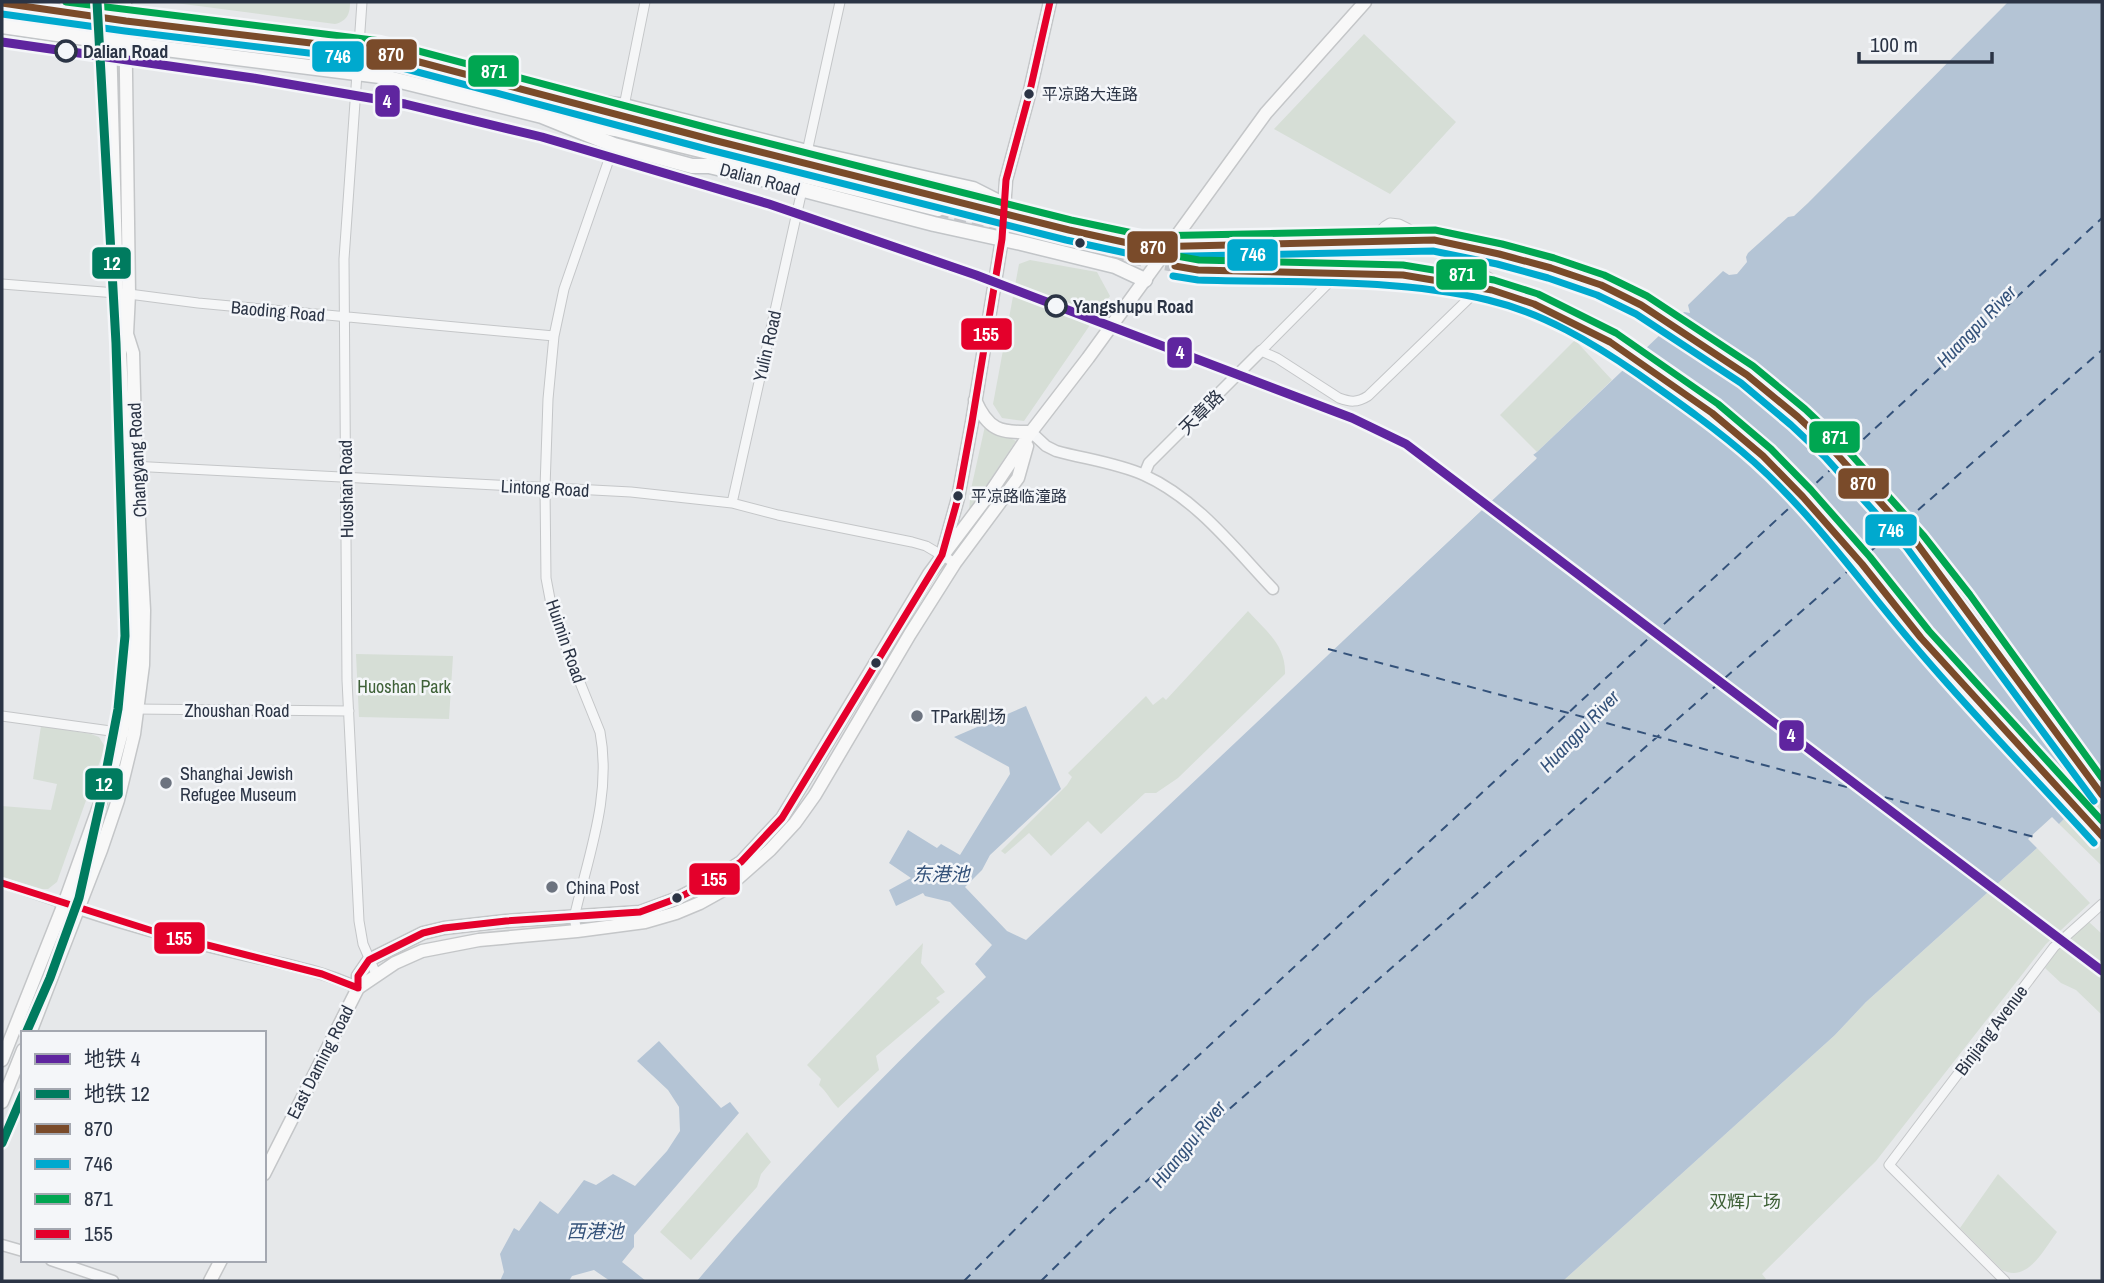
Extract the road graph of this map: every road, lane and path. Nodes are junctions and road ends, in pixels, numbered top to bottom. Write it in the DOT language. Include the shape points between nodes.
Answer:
graph roads {
  1 [pos="108,2"];
  2 [pos="125,2"];
  3 [pos="362,2"];
  4 [pos="645,2"];
  5 [pos="840,2"];
  6 [pos="1050,2"];
  7 [pos="1365,2"];
  8 [pos="2,3"];
  9 [pos="109,19"];
  10 [pos="126,22"];
  11 [pos="2,26"];
  12 [pos="109,42"];
  13 [pos="126,44"];
  14 [pos="359,48"];
  15 [pos="357,72"];
  16 [pos="552,96"];
  17 [pos="624,106"];
  18 [pos="542,116"];
  19 [pos="614,145"];
  20 [pos="807,152"];
  21 [pos="802,190"];
  22 [pos="1004,206"];
  23 [pos="1002,239"];
  24 [pos="1161,256"];
  25 [pos="1144,280"];
  26 [pos="2,284"];
  27 [pos="123,293"];
  28 [pos="345,317"];
  29 [pos="554,336"];
  30 [pos="1261,351"];
  31 [pos="975,400"];
  32 [pos="1031,432"];
  33 [pos="131,466"];
  34 [pos="1144,475"];
  35 [pos="346,477"];
  36 [pos="545,488"];
  37 [pos="732,503"];
  38 [pos="942,555"];
  39 [pos="955,563"];
  40 [pos="1273,589"];
  41 [pos="131,709"];
  42 [pos="349,711"];
  43 [pos="2,716"];
  44 [pos="128,733"];
  45 [pos="2,883"];
  46 [pos="64,904"];
  47 [pos="79,910"];
  48 [pos="2100,910"];
  49 [pos="576,924"];
  50 [pos="369,960"];
  51 [pos="376,974"];
  52 [pos="358,988"];
  53 [pos="31,1031"];
  54 [pos="21,1055"];
  55 [pos="2,1060"];
  56 [pos="2,1102"];
  57 [pos="266,1170"];
  58 [pos="2,1245"];
  59 [pos="21,1250"];
  60 [pos="57,1262"];
  61 [pos="220,1262"];
  62 [pos="113,1281"];
  63 [pos="210,1281"];
  64 [pos="2005,1281"];
  1 -- 9 [label="main road, Changyang Road"];
  2 -- 10 [label="main road, Changyang Road"];
  3 -- 14 [label="street, Huoshan Road"];
  4 -- 17 [label="street"];
  5 -- 20 [label="street"];
  6 -- 22 [label="main road" via="1006,180"];
  7 -- 24 [label="main road" via="1266,113"];
  8 -- 9 [label="main road"];
  9 -- 10 [label="main road"];
  9 -- 12 [label="main road, Changyang Road"];
  10 -- 13 [label="main road, Changyang Road"];
  10 -- 14 [label="main road"];
  11 -- 12 [label="main road, Dalian Road"];
  12 -- 13 [label="main road, Dalian Road"];
  12 -- 27 [label="main road, Changyang Road"];
  13 -- 15 [label="main road, Dalian Road"];
  13 -- 27 [label="main road, Changyang Road"];
  14 -- 15 [label="street, Huoshan Road"];
  14 -- 16 [label="main road"];
  15 -- 18 [label="main road, Dalian Road"];
  15 -- 28 [label="street, Huoshan Road" via="346,213"];
  16 -- 17 [label="main road"];
  16 -- 18 [label="main road" via="939,204"];
  17 -- 20 [label="main road"];
  18 -- 19 [label="main road, Dalian Road"];
  19 -- 21 [label="main road, Dalian Road"];
  19 -- 29 [label="street, Huimin Road" via="564,289"];
  20 -- 22 [label="main road" via="973,189"];
  21 -- 23 [label="main road, Dalian Road"];
  21 -- 37 [label="street, Yulin Road"];
  22 -- 23 [label="main road"];
  22 -- 24 [label="main road"];
  23 -- 25 [label="main road, Dalian Road" via="1115,266"];
  23 -- 31 [label="main road"];
  24 -- 25 [label="main road"];
  25 -- 32 [label="main road"];
  26 -- 27 [label="street, Baoding Road"];
  27 -- 28 [label="street, Baoding Road"];
  27 -- 33 [label="main road, Changyang Road" via="133,352"];
  28 -- 29 [label="street, Baoding Road"];
  28 -- 35 [label="street, Huoshan Road"];
  29 -- 36 [label="street, Huimin Road"];
  30 -- 30 [label="street" via="1339,398 1362,400 1490,278 1407,228 1390,223"];
  30 -- 34 [label="street, 天章路" via="1149,463"];
  31 -- 32 [label="main road" via="996,429"];
  31 -- 38 [label="main road" via="958,498"];
  32 -- 34 [label="street" via="1056,452"];
  32 -- 38 [label="main road"];
  32 -- 39 [label="main road" via="1018,478"];
  33 -- 35 [label="street, Lintong Road"];
  33 -- 41 [label="main road, Changyang Road" via="144,610 144,665"];
  34 -- 40 [label="street" via="1200,512"];
  35 -- 36 [label="street, Lintong Road"];
  35 -- 42 [label="street, Huoshan Road"];
  36 -- 37 [label="street, Lintong Road"];
  36 -- 49 [label="street, Huimin Road" via="550,599 603,750 599,822"];
  37 -- 38 [label="street, Lintong Road" via="912,542"];
  38 -- 39 [label="street, Lintong Road"];
  38 -- 49 [label="main road" via="806,780 763,840 741,862 678,898 640,912"];
  39 -- 49 [label="main road" via="815,796 770,850 727,888 700,903 645,922"];
  41 -- 42 [label="street, Zhoushan Road"];
  41 -- 44 [label="main road, Changyang Road"];
  42 -- 50 [label="street, Huoshan Road" via="359,920"];
  43 -- 44 [label="street"];
  44 -- 46 [label="main road, Changyang Road"];
  44 -- 47 [label="main road, Changyang Road" via="118,800"];
  45 -- 46 [label="street"];
  46 -- 47 [label="street"];
  46 -- 55 [label="main road, Changyang Road"];
  47 -- 52 [label="street" via="321,973"];
  47 -- 53 [label="main road, Changyang Road"];
  48 -- 64 [label="street, Binjiang Avenue" via="2054,947 1889,1165"];
  49 -- 50 [label="main road" via="506,921 444,928"];
  49 -- 51 [label="main road, East Daming Road" via="422,951"];
  50 -- 51 [label="street, Huoshan Road"];
  50 -- 52 [label="main road, East Daming Road" via="358,976"];
  51 -- 52 [label="main road, East Daming Road"];
  52 -- 57 [label="main road, East Daming Road"];
  54 -- 56 [label="main road"];
  58 -- 59 [label="street"];
  60 -- 62 [label="street"];
  61 -- 63 [label="main road"];
}
